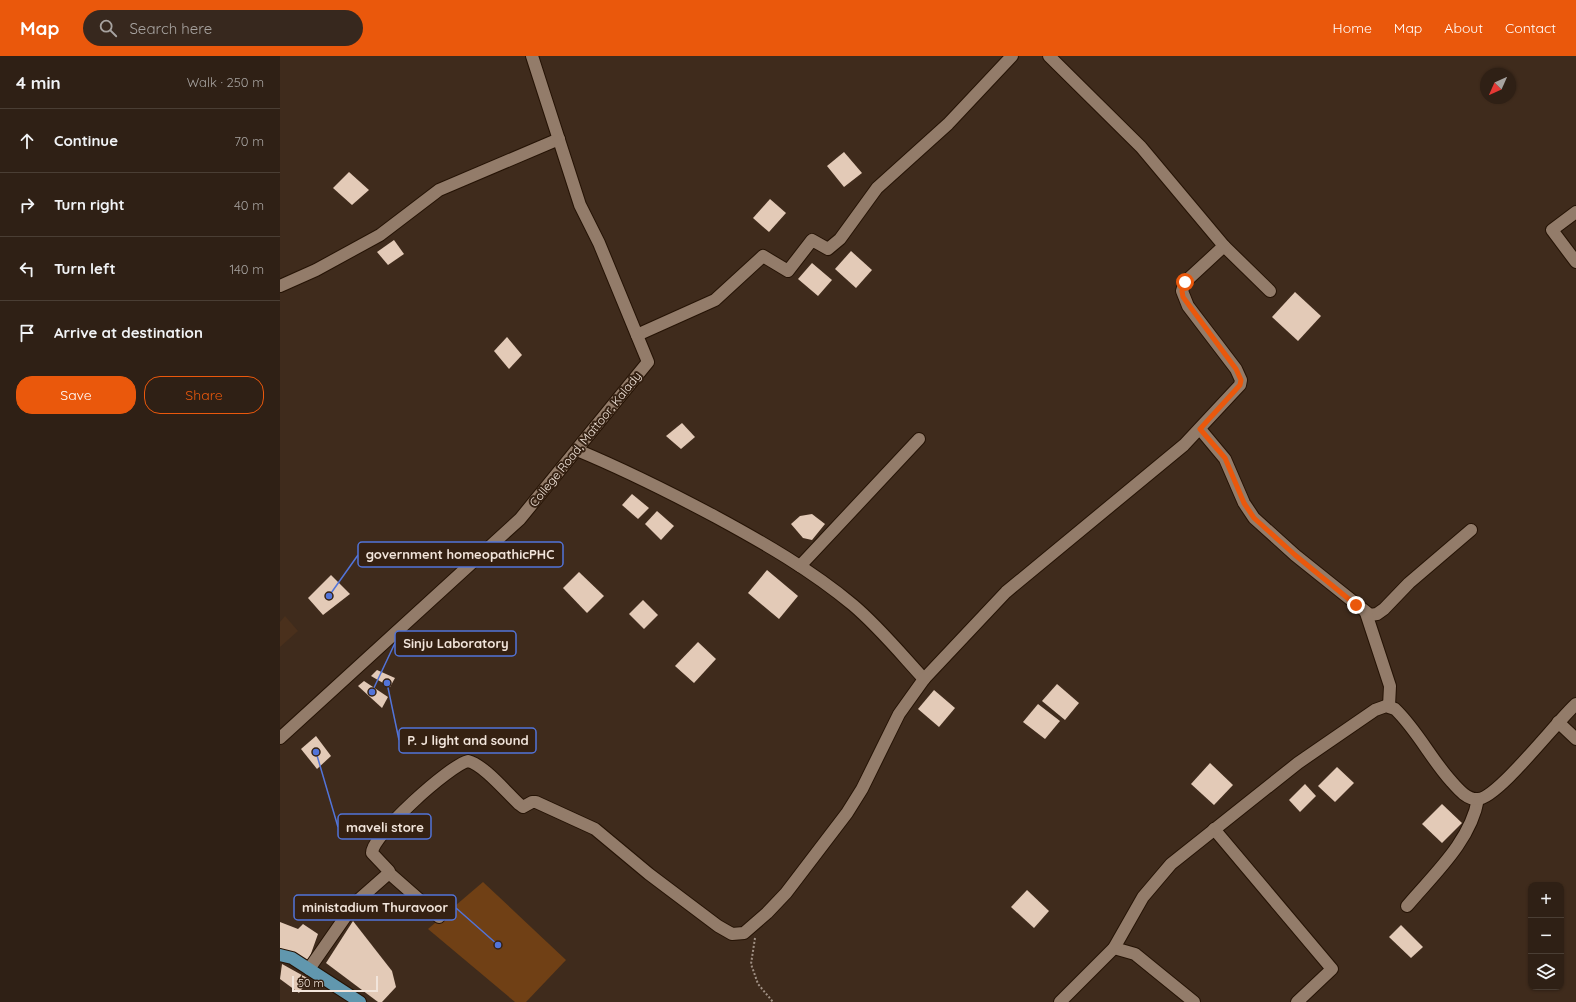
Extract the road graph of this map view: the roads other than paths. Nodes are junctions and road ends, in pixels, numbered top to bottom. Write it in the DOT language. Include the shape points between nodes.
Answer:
graph roads {
  1 [pos="532,56"];
  2 [pos="1012,56"];
  3 [pos="1050,56"];
  4 [pos="559,139"];
  5 [pos="1576,212"];
  6 [pos="1224,246"];
  7 [pos="1576,262"];
  8 [pos="280,286"];
  9 [pos="1270,291"];
  10 [pos="637,335"];
  11 [pos="1200,429"];
  12 [pos="919,439"];
  13 [pos="577,450"];
  14 [pos="1471,530"];
  15 [pos="800,566"];
  16 [pos="1366,613"];
  17 [pos="924,679"];
  18 [pos="1576,704"];
  19 [pos="1389,706"];
  20 [pos="1558,722"];
  21 [pos="280,738"];
  22 [pos="1576,739"];
  23 [pos="1478,799"];
  24 [pos="1214,829"];
  25 [pos="389,873"];
  26 [pos="1407,906"];
  27 [pos="439,917"];
  28 [pos="1114,948"];
  29 [pos="280,955"];
  30 [pos="308,969"];
  31 [pos="1300,1001"];
  32 [pos="360,1002"];
  33 [pos="1060,1002"];
  34 [pos="1194,1002"];
  1 -- 4 [label="street, College Road, Mattoor, Kalady"];
  2 -- 10 [label="street" via="948,124 877,188 840,239 828,249 812,240 788,271 763,256 716,300"];
  3 -- 6 [label="street" via="1141,147"];
  4 -- 8 [label="street" via="439,190 380,235 316,270"];
  4 -- 10 [label="street, College Road, Mattoor, Kalady" via="580,204"];
  5 -- 7 [label="street" via="1552,230"];
  6 -- 9 [label="street"];
  6 -- 11 [label="street" via="1185,282 1182,291 1188,306 1228,358 1241,380 1240,385"];
  10 -- 13 [label="street, College Road, Mattoor, Kalady" via="648,362"];
  11 -- 16 [label="street" via="1225,458 1244,503 1254,518"];
  11 -- 17 [label="street" via="1098,518 1006,592"];
  12 -- 15 [label="street"];
  13 -- 15 [label="street" via="617,466 690,503 757,539"];
  13 -- 21 [label="street, College Road, Mattoor, Kalady" via="520,519"];
  14 -- 16 [label="street" via="1409,583 1384,609 1373,614"];
  15 -- 17 [label="street" via="863,614"];
  16 -- 19 [label="street" via="1390,686"];
  17 -- 25 [label="street" via="899,714 862,790 840,822 786,893 767,913 740,934 732,934 690,906 595,830 536,802 523,807 484,771 468,761 456,767 412,803 376,842 372,853"];
  18 -- 20 [label="street"];
  19 -- 23 [label="street" via="1399,713 1451,782 1463,794"];
  19 -- 24 [label="street" via="1375,710 1332,738"];
  20 -- 22 [label="street"];
  20 -- 23 [label="street" via="1497,789"];
  23 -- 26 [label="street" via="1472,820 1460,841"];
  24 -- 28 [label="street" via="1158,878"];
  24 -- 31 [label="street" via="1332,969"];
  25 -- 27 [label="street"];
  25 -- 30 [label="street" via="355,903"];
  28 -- 33 [label="street"];
  28 -- 34 [label="street" via="1135,954"];
  29 -- 30 [label="main road" via="292,958"];
  30 -- 32 [label="main road"];
}
